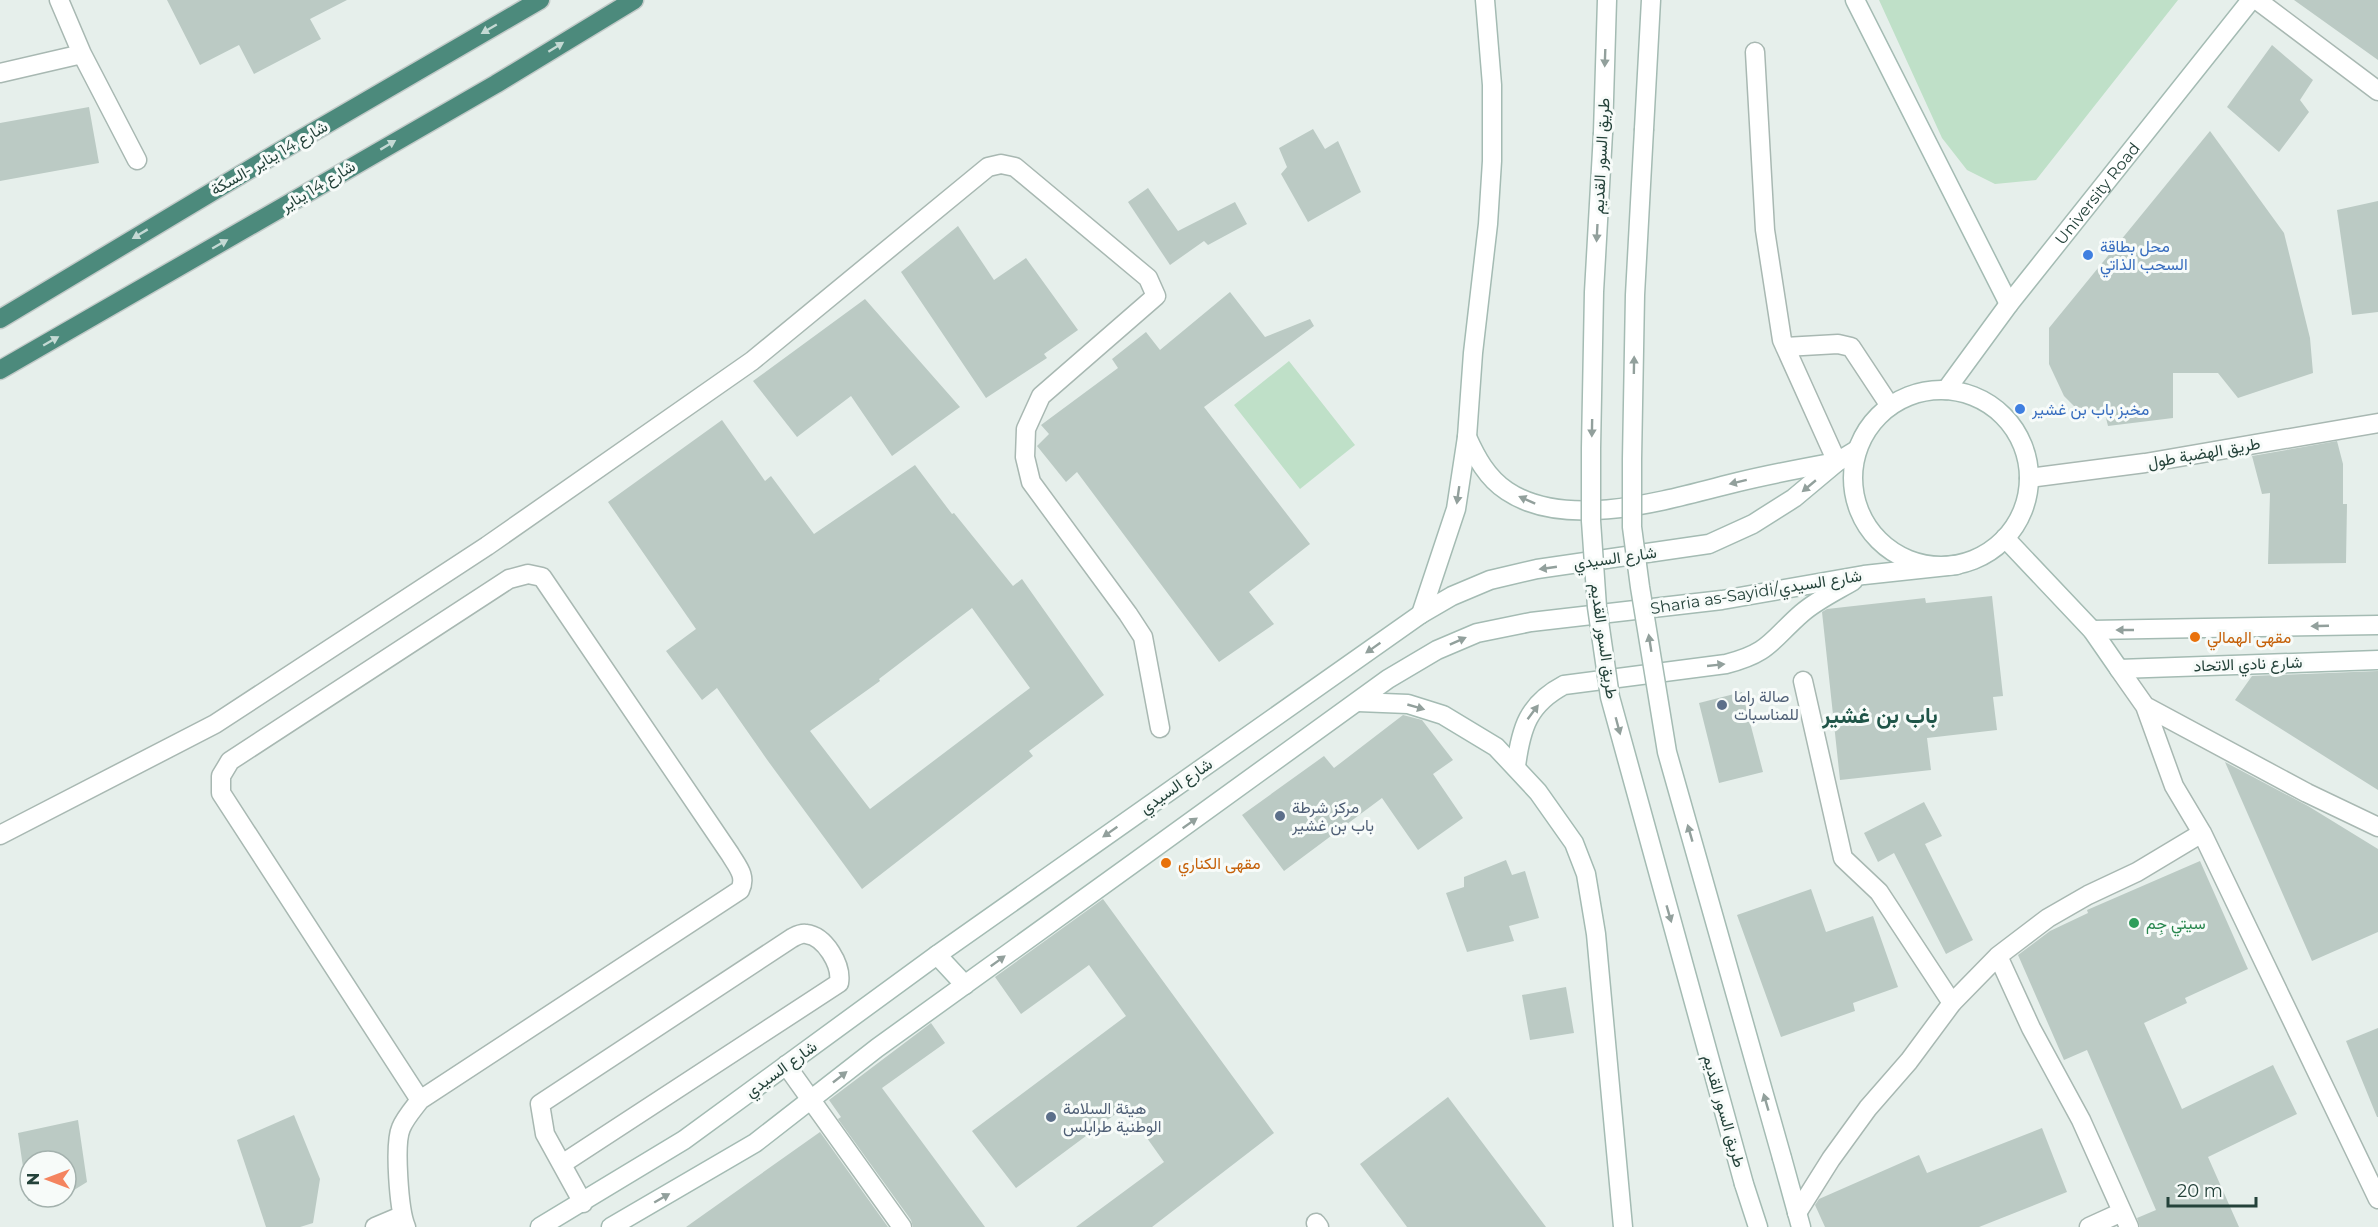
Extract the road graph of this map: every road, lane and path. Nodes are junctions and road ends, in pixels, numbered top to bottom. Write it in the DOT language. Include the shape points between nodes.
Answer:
graph roads {
  1 [pos="59,0"];
  2 [pos="540,0"];
  3 [pos="634,0"];
  4 [pos="1485,0"];
  5 [pos="1607,0"];
  6 [pos="1651,0"];
  7 [pos="1855,0"];
  8 [pos="2251,0"];
  9 [pos="2257,0"];
  10 [pos="1755,52"];
  11 [pos="82,54"];
  12 [pos="0,73"];
  13 [pos="2378,91"];
  14 [pos="137,160"];
  15 [pos="2009,304"];
  16 [pos="0,319"];
  17 [pos="1785,347"];
  18 [pos="0,370"];
  19 [pos="1946,390"];
  20 [pos="1890,406"];
  21 [pos="2378,423"];
  22 [pos="1467,437"];
  23 [pos="1855,451"];
  24 [pos="1837,462"];
  25 [pos="2029,478"];
  26 [pos="2005,538"];
  27 [pos="1957,565"];
  28 [pos="1864,575"];
  29 [pos="1421,615"];
  30 [pos="2378,625"];
  31 [pos="2091,630"];
  32 [pos="2378,660"];
  33 [pos="2119,669"];
  34 [pos="1803,681"];
  35 [pos="1358,702"];
  36 [pos="2145,706"];
  37 [pos="1160,728"];
  38 [pos="1516,766"];
  39 [pos="2378,827"];
  40 [pos="2202,833"];
  41 [pos="0,835"];
  42 [pos="937,955"];
  43 [pos="1998,956"];
  44 [pos="965,985"];
  45 [pos="1952,1003"];
  46 [pos="786,1065"];
  47 [pos="811,1099"];
  48 [pos="420,1100"];
  49 [pos="562,1164"];
  50 [pos="2378,1199"];
  51 [pos="583,1203"];
  52 [pos="2125,1219"];
  53 [pos="403,1221"];
  54 [pos="1795,1222"];
  55 [pos="619,1225"];
  56 [pos="375,1227"];
  57 [pos="540,1227"];
  58 [pos="902,1227"];
  59 [pos="1623,1227"];
  60 [pos="1758,1227"];
  61 [pos="2089,1227"];
  1 -- 11 [label="main road"];
  2 -- 16 [label="highway, شارع 14 يناير -السكة, one-way"];
  18 -- 3 [label="highway, شارع 14 يناير, one-way"];
  4 -- 22 [label="main road" via="1492,85 1492,161"];
  5 -- 60 [label="main road, طريق السور القديم, one-way, bridge" via="1591,459 1597,607 1610,697"];
  54 -- 6 [label="main road, one-way, bridge" via="1782,1158 1667,752 1632,527 1635,295"];
  7 -- 15 [label="main road"];
  8 -- 15 [label="main road, University Road"];
  9 -- 13 [label="main road"];
  10 -- 17 [label="main road" via="1765,230"];
  11 -- 12 [label="main road"];
  11 -- 14 [label="main road"];
  15 -- 19 [label="main road, University Road"];
  17 -- 20 [label="main road" via="1851,347"];
  17 -- 24 [label="main road"];
  19 -- 20 [label="main road" via="1917,393"];
  19 -- 25 [label="main road" via="1972,395 1995,408 2013,428 2025,452"];
  20 -- 23 [label="main road" via="1870,426"];
  21 -- 25 [label="main road, طريق الهضبة طول" via="2145,463"];
  24 -- 22 [label="main road, one-way" via="1792,469 1660,502 1571,509 1535,504 1507,491 1478,460"];
  22 -- 29 [label="main road, one-way" via="1456,509"];
  23 -- 24 [label="main road, شارع السيدي"];
  23 -- 27 [label="main road" via="1855,494 1860,513 1876,538 1900,556 1927,565"];
  24 -- 29 [label="main road, شارع السيدي, one-way" via="1794,498 1753,524 1709,544 1538,569 1490,580"];
  25 -- 26 [label="main road" via="2023,510"];
  26 -- 27 [label="main road" via="1975,560"];
  26 -- 31 [label="main road"];
  27 -- 28 [label="main road, Sharia as-Sayidi/شارع السيدي"];
  35 -- 28 [label="main road, Sharia as-Sayidi/شارع السيدي, one-way" via="1437,650 1477,633 1530,622 1722,600"];
  38 -- 28 [label="main road, one-way" via="1520,735 1527,718 1548,693 1564,685 1747,659 1775,641 1812,605"];
  29 -- 42 [label="main road, شارع السيدي, one-way"];
  30 -- 31 [label="main road, one-way"];
  31 -- 33 [label="main road"];
  32 -- 33 [label="main road, شارع نادي الاتحاد"];
  33 -- 36 [label="main road"];
  34 -- 45 [label="main road" via="1843,858 1880,892"];
  35 -- 38 [label="main road, one-way" via="1408,704 1443,715 1496,747"];
  44 -- 35 [label="main road, one-way"];
  36 -- 39 [label="main road"];
  36 -- 40 [label="main road" via="2174,786"];
  37 -- 41 [label="main road" via="1143,638 1031,482 1025,457 1026,429 1041,396 1156,296 1148,278 1016,166 1001,164 988,166 752,361 487,546 215,724"];
  38 -- 59 [label="main road" via="1574,843 1586,874 1596,934"];
  40 -- 43 [label="main road" via="2138,872 2048,918"];
  40 -- 50 [label="main road"];
  42 -- 44 [label="main road"];
  42 -- 46 [label="main road, شارع السيدي"];
  43 -- 45 [label="main road"];
  43 -- 52 [label="main road" via="2031,1028 2081,1120"];
  47 -- 44 [label="main road, one-way"];
  45 -- 54 [label="main road" via="1831,1159"];
  46 -- 47 [label="main road"];
  46 -- 51 [label="main road, شارع السيدي" via="684,1140"];
  55 -- 47 [label="main road, one-way" via="754,1143"];
  47 -- 58 [label="main road"];
  48 -- 48 [label="main road" via="740,890 743,884 743,876 730,854 542,577 528,574 509,579 230,761 221,776 221,793"];
  48 -- 53 [label="main road" via="401,1128 398,1150"];
  49 -- 49 [label="main road" via="839,983 838,966 819,938 803,933 792,938 540,1104 545,1134"];
  49 -- 51 [label="main road"];
  51 -- 57 [label="main road, شارع السيدي"];
  52 -- 61 [label="main road"];
  53 -- 56 [label="main road"];
}
